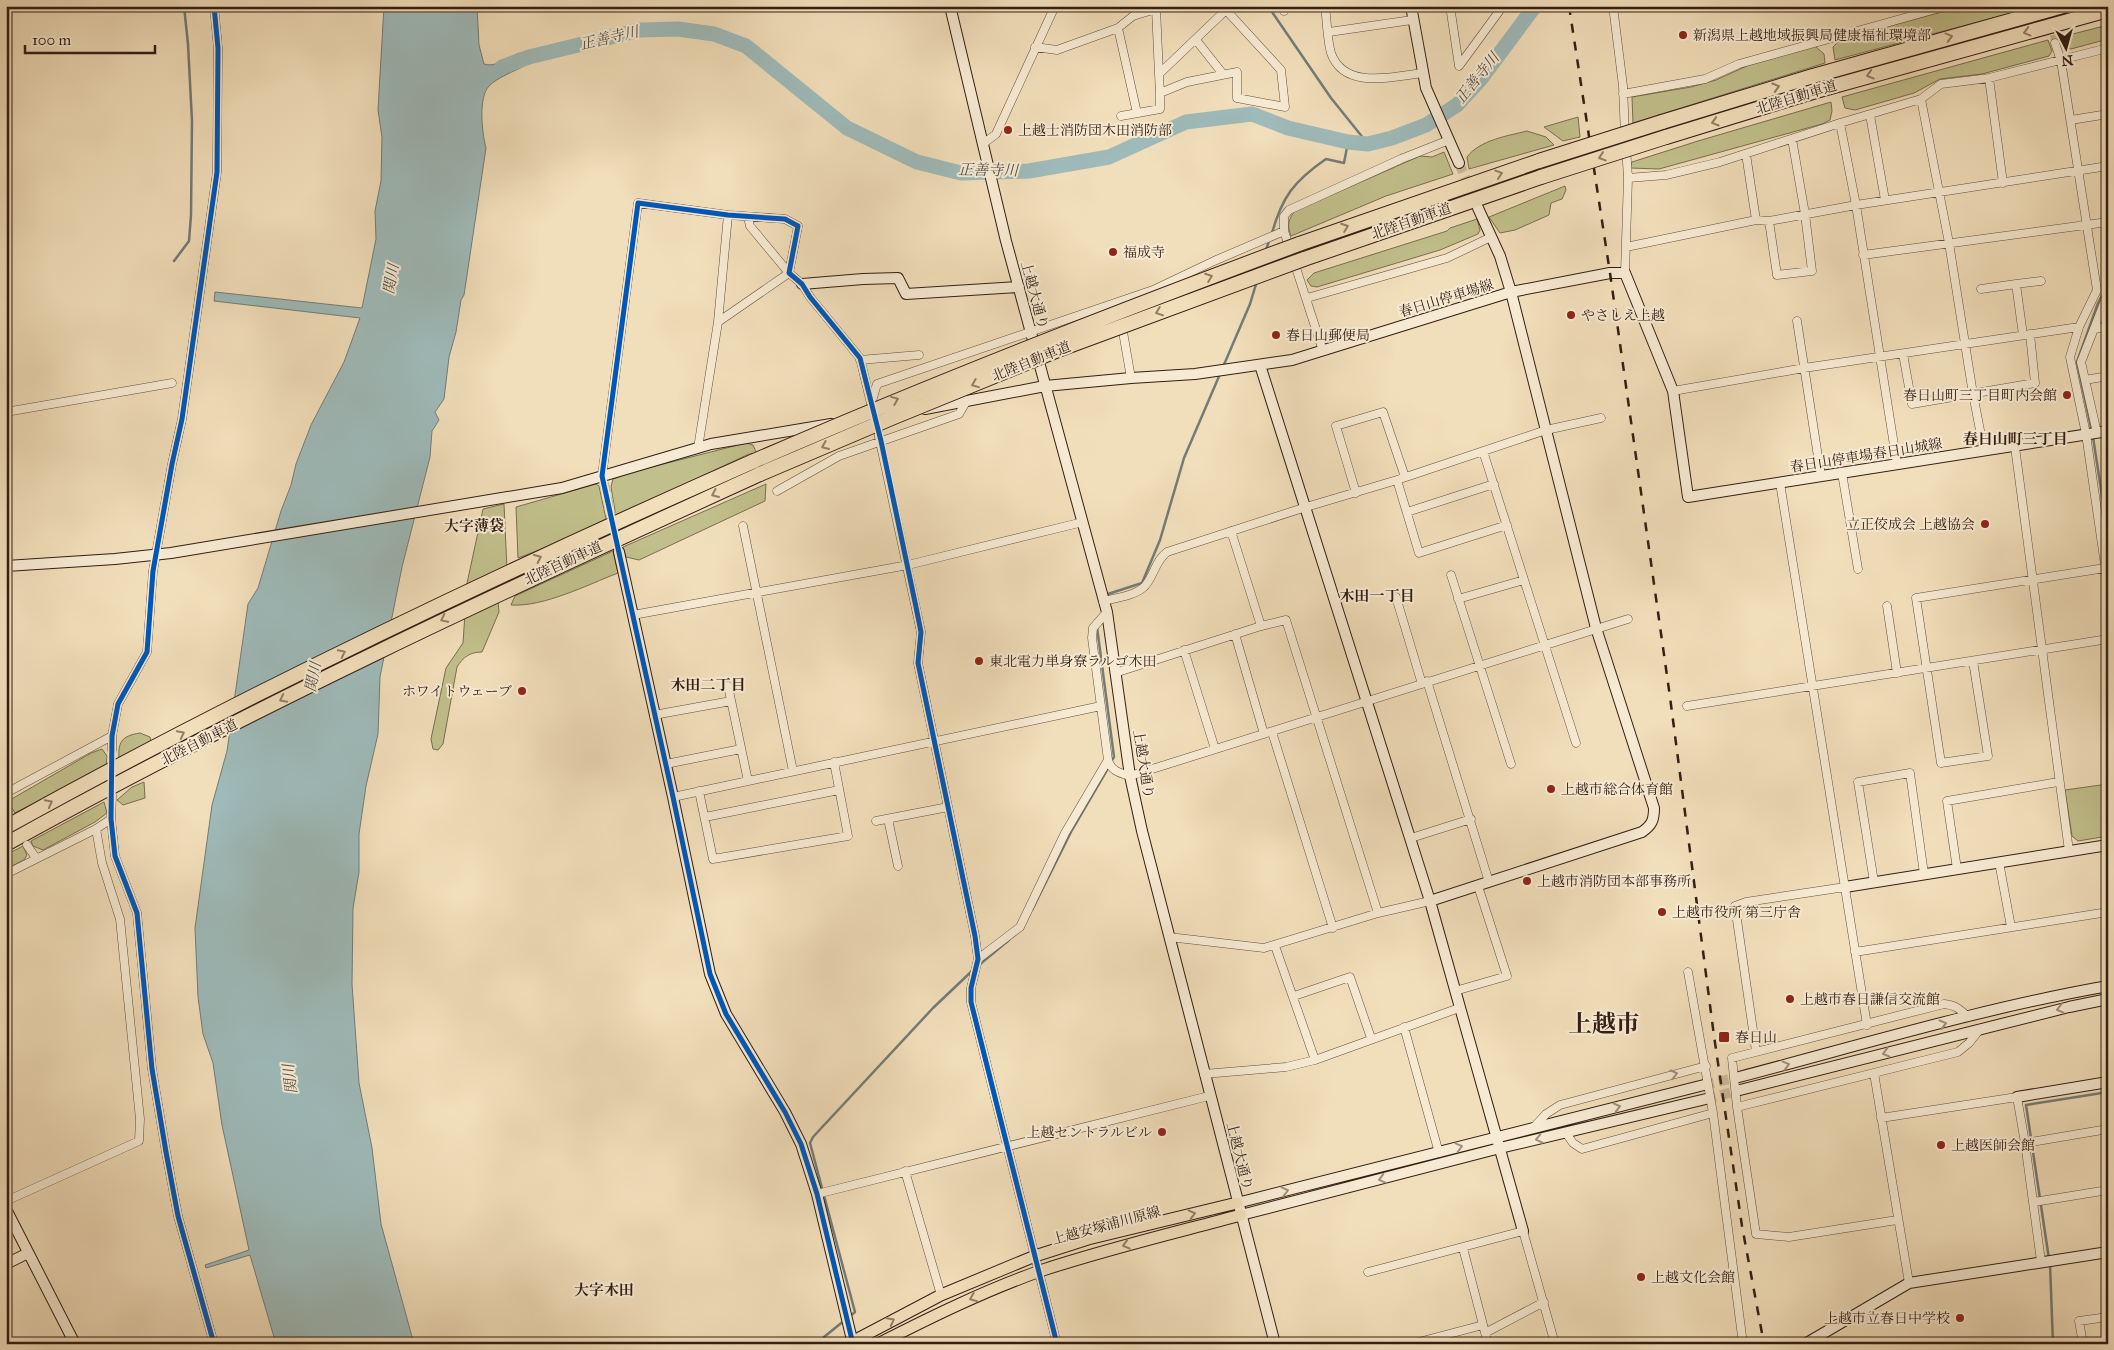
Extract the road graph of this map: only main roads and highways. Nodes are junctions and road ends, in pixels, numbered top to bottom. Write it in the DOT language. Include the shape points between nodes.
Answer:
graph roads {
  1 [pos="2063,6"];
  2 [pos="2108,10"];
  3 [pos="6,827"];
  4 [pos="6,844"];
  5 [pos="1237,1203"];
  6 [pos="1241,1215"];
  7 [pos="852,1343"];
  8 [pos="878,1344"];
  3 -- 1 [label="highway, 北陸自動車道, one-way, bridge" via="298,674 494,579 754,460 1055,336 1299,244 1539,161 1822,73"];
  2 -- 4 [label="highway, 北陸自動車道, one-way, bridge" via="1854,80 1541,177 1304,258 1058,350 760,474 488,598 302,688"];
  7 -- 5 [label="main road, 上越安塚浦川原線, one-way" via="941,1295 1035,1256 1088,1239"];
  6 -- 8 [label="main road, 上越安塚浦川原線, one-way" via="1039,1272 955,1305"];
}
